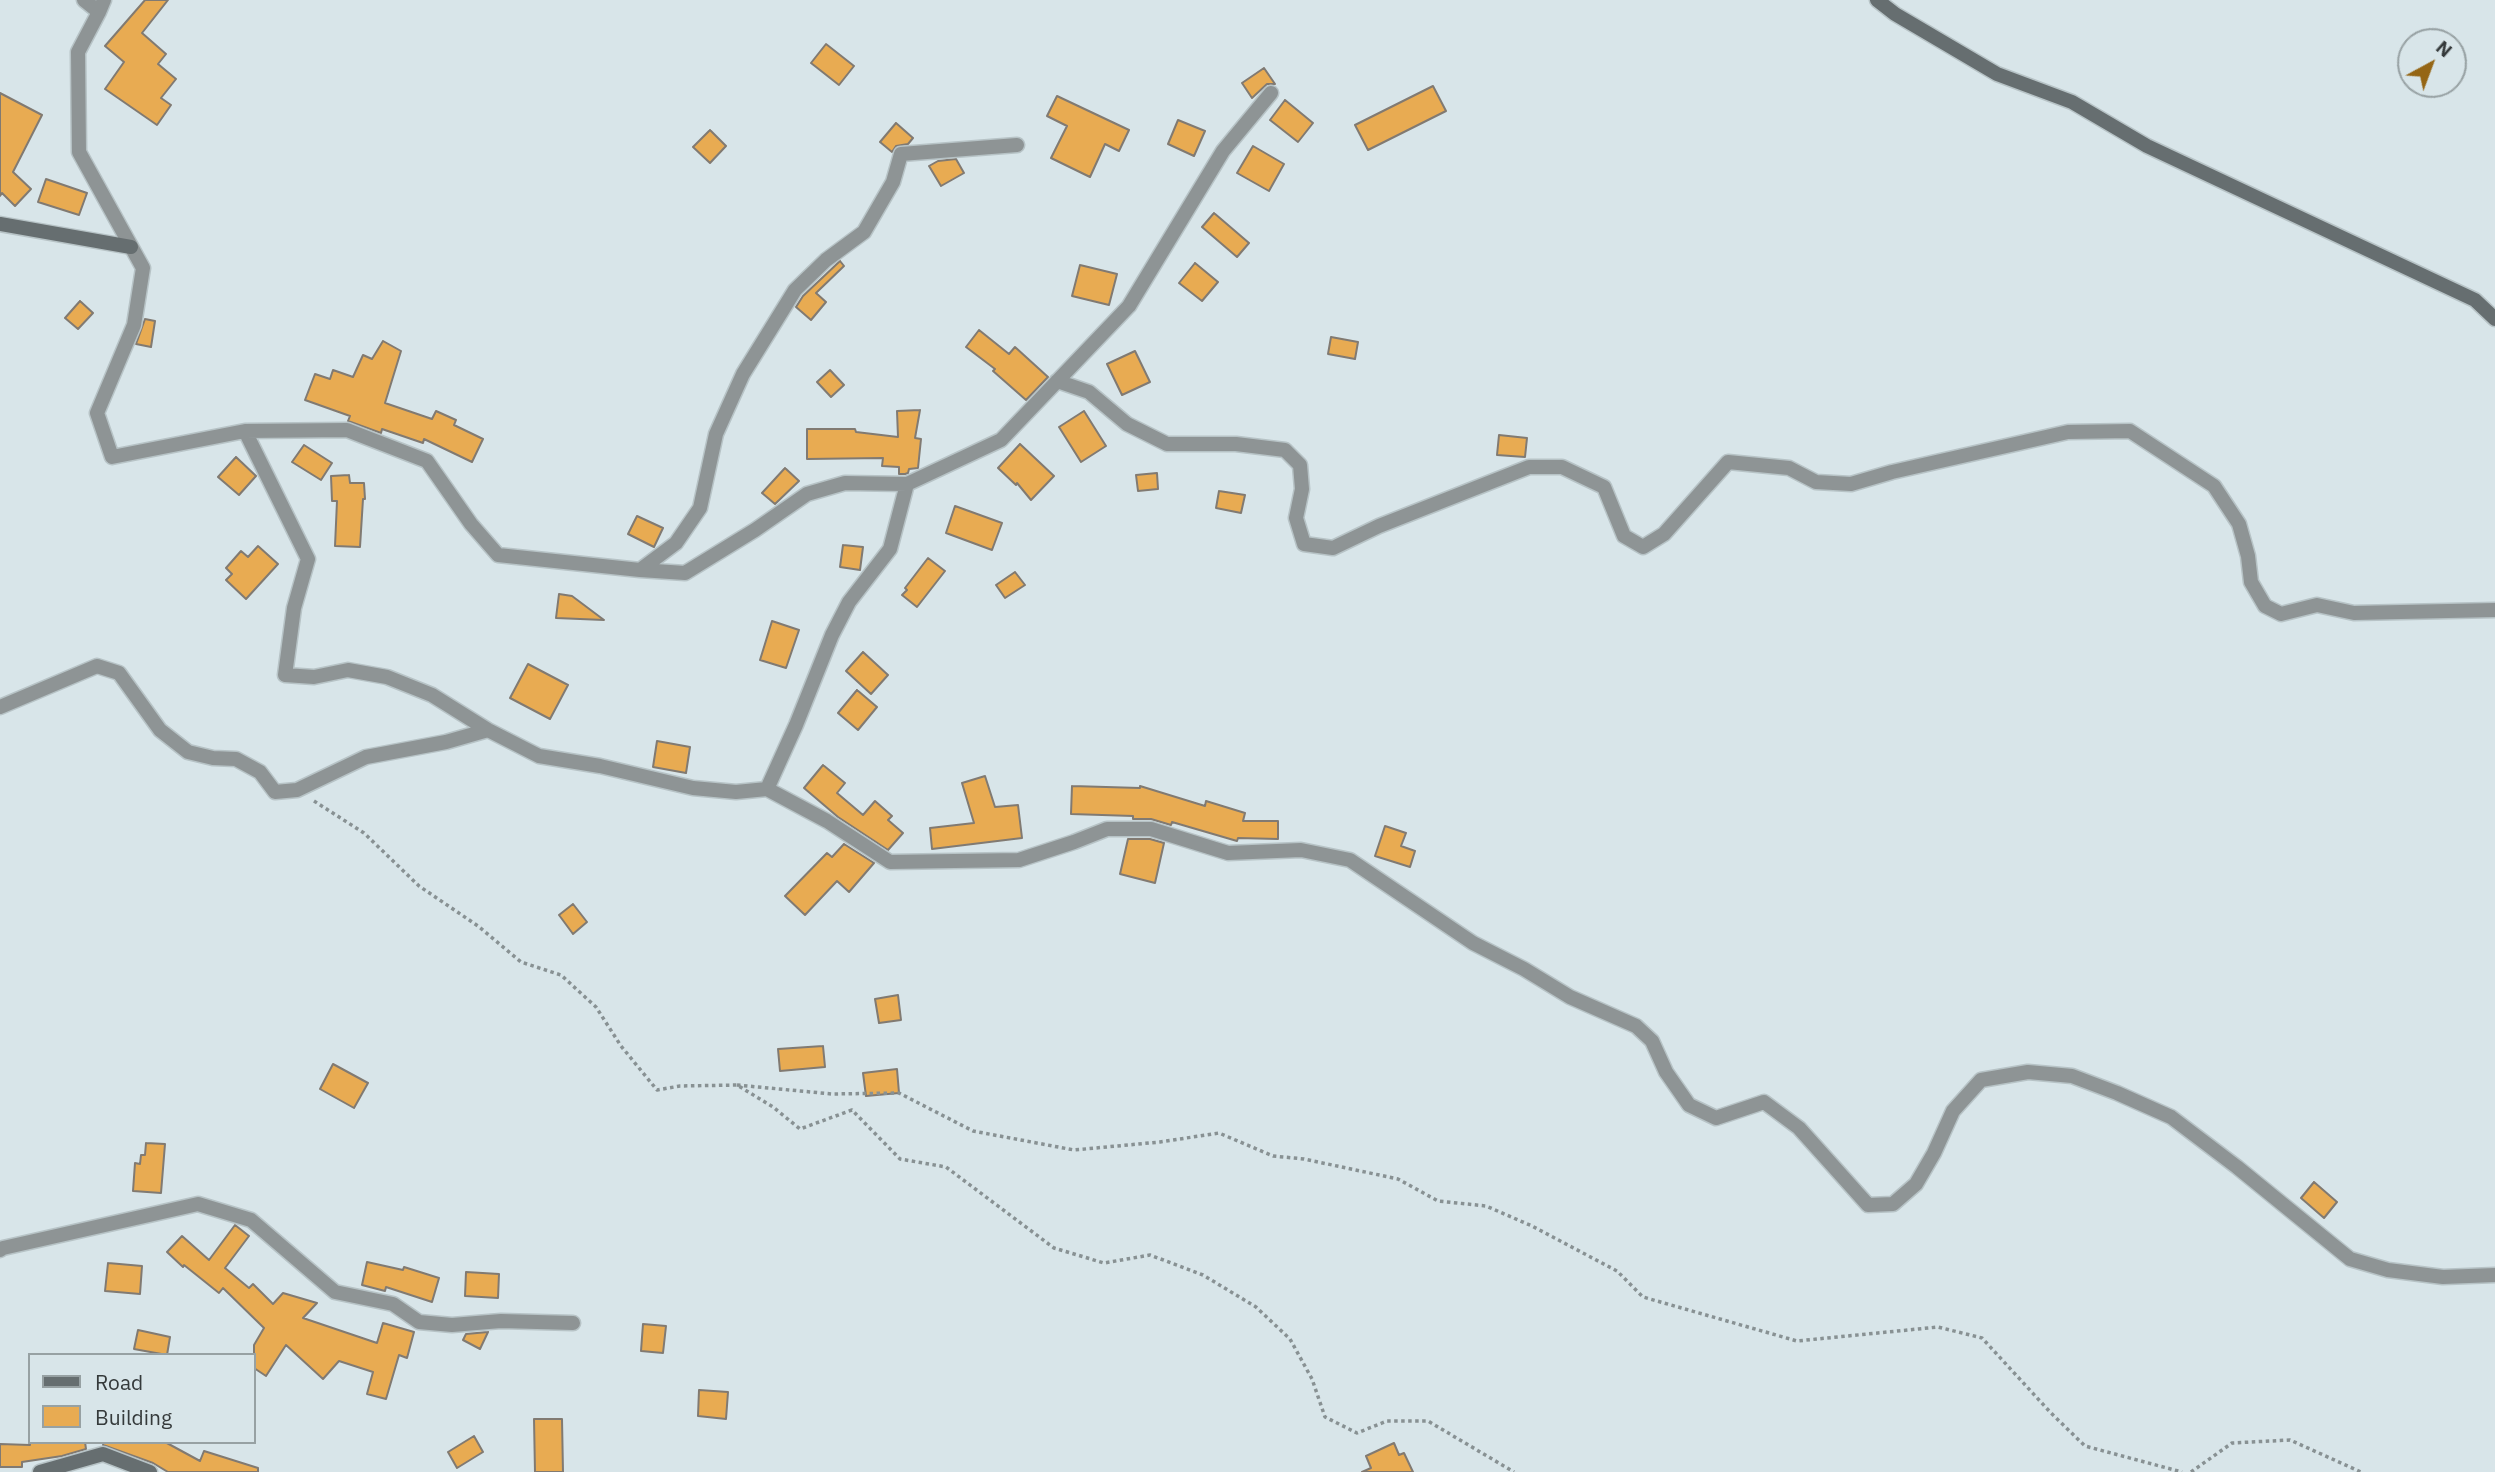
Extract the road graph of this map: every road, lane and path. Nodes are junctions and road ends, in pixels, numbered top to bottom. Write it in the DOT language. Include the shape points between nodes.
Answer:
graph roads {
  1 [pos="84,0"];
  2 [pos="1877,0"];
  3 [pos="101,6"];
  4 [pos="1271,93"];
  5 [pos="1017,145"];
  6 [pos="0,224"];
  7 [pos="131,247"];
  8 [pos="2495,319"];
  9 [pos="1057,381"];
  10 [pos="245,431"];
  11 [pos="907,484"];
  12 [pos="640,570"];
  13 [pos="2495,610"];
  14 [pos="0,707"];
  15 [pos="488,730"];
  16 [pos="767,789"];
  17 [pos="297,790"];
  18 [pos="737,1085"];
  19 [pos="0,1250"];
  20 [pos="2495,1275"];
  21 [pos="573,1323"];
  22 [pos="40,1472"];
  23 [pos="150,1472"];
  24 [pos="1514,1472"];
  25 [pos="2182,1472"];
  26 [pos="2190,1472"];
  27 [pos="2361,1472"];
  1 -- 3 [label="street"];
  2 -- 8 [label="street" via="1997,74 2072,102 2147,146 2475,300"];
  3 -- 7 [label="street" via="78,52 79,152"];
  4 -- 9 [label="street" via="1223,151 1129,306"];
  5 -- 12 [label="street" via="901,154 893,182 864,232 795,290 743,374 716,434 701,508 676,543"];
  6 -- 7 [label="street"];
  7 -- 10 [label="street" via="143,268 135,325 97,413 112,457"];
  9 -- 11 [label="street" via="1001,440"];
  9 -- 13 [label="street" via="1089,392 1126,424 1167,444 1236,443 1285,450 1300,465 1302,489 1296,518 1304,544 1332,548 1529,467 1562,467 1604,487 1624,536 1643,547 1664,534 1728,462 1789,468 1816,482 1851,484 2068,432 2130,431 2214,486 2239,524 2251,582 2265,606 2281,614 2318,606 2354,613"];
  10 -- 12 [label="street" via="347,430 427,461 498,555"];
  10 -- 15 [label="street" via="307,559 294,608 285,675 314,677 348,670 387,677 432,695"];
  11 -- 12 [label="street" via="845,483 807,494 685,573"];
  11 -- 16 [label="street" via="890,549 849,602 832,635"];
  14 -- 17 [label="street" via="97,666 119,673 160,730 188,752 236,759 260,772 275,792"];
  15 -- 16 [label="street" via="539,756 693,788"];
  15 -- 17 [label="street" via="366,757"];
  16 -- 20 [label="street" via="890,862 1019,860 1107,829 1151,829 1228,853 1301,850 1350,860 1473,943 1570,997 1636,1026 1652,1041 1689,1105 1716,1118 1764,1102 1799,1128 1868,1205 1893,1204 1916,1184 1953,1111 1981,1080 2028,1072 2072,1076 2171,1117 2350,1259 2388,1270 2443,1277"];
  17 -- 18 [label="path" via="364,833 419,886 521,962 561,975 596,1007 657,1090"];
  18 -- 24 [label="path" via="800,1129 852,1110 900,1158 946,1167 1054,1248 1104,1263 1150,1255 1203,1275 1256,1307 1290,1339 1312,1379 1325,1417 1357,1433 1387,1421 1427,1421"];
  18 -- 25 [label="path" via="832,1094 899,1093 973,1130 1074,1150 1219,1133 1273,1156 1398,1179 1438,1202 1486,1206 1532,1226 1617,1271 1643,1297 1797,1340 1938,1327 1982,1338 2085,1446"];
  19 -- 21 [label="street" via="198,1204 251,1220 335,1292 393,1304 419,1322"];
  22 -- 23 [label="street" via="103,1454"];
  26 -- 27 [label="path" via="2232,1443 2290,1440"];
}
